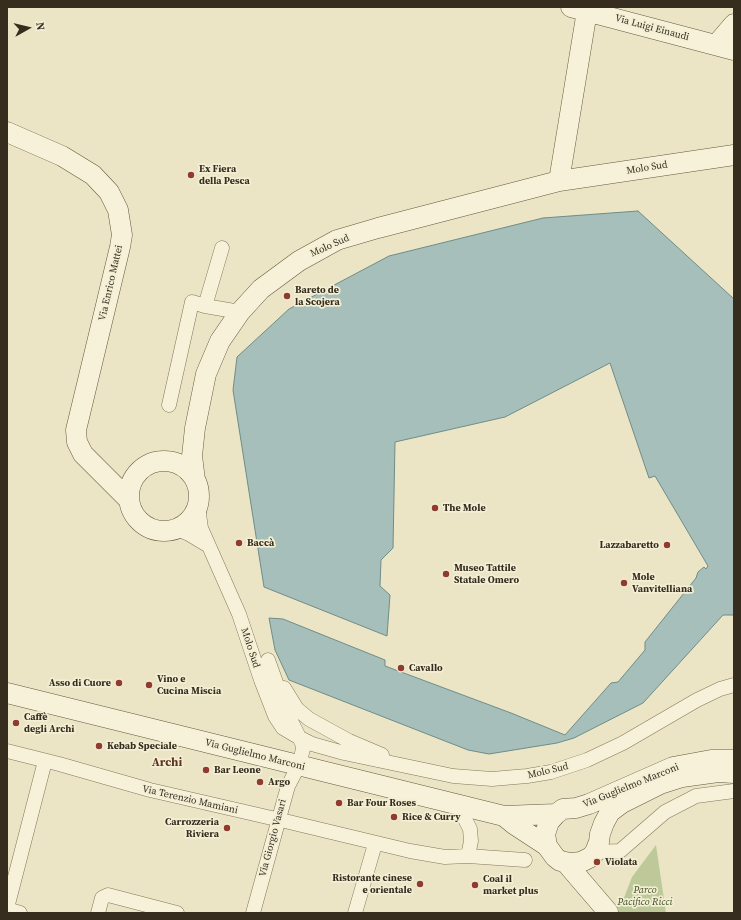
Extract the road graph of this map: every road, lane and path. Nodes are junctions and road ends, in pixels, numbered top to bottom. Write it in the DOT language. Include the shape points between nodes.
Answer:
graph roads {
  1 [pos="579,9"];
  2 [pos="734,24"];
  3 [pos="725,47"];
  4 [pos="7,132"];
  5 [pos="734,155"];
  6 [pos="559,181"];
  7 [pos="222,248"];
  8 [pos="205,306"];
  9 [pos="240,312"];
  10 [pos="169,405"];
  11 [pos="195,428"];
  12 [pos="166,461"];
  13 [pos="94,465"];
  14 [pos="142,469"];
  15 [pos="195,480"];
  16 [pos="129,500"];
  17 [pos="198,507"];
  18 [pos="177,529"];
  19 [pos="210,546"];
  20 [pos="239,614"];
  21 [pos="268,660"];
  22 [pos="734,685"];
  23 [pos="7,693"];
  24 [pos="300,738"];
  25 [pos="7,752"];
  26 [pos="734,760"];
  27 [pos="45,761"];
  28 [pos="299,765"];
  29 [pos="408,767"];
  30 [pos="734,773"];
  31 [pos="734,791"];
  32 [pos="458,805"];
  33 [pos="576,808"];
  34 [pos="556,814"];
  35 [pos="504,816"];
  36 [pos="279,820"];
  37 [pos="375,844"];
  38 [pos="547,846"];
  39 [pos="587,852"];
  40 [pos="468,856"];
  41 [pos="525,860"];
  42 [pos="7,909"];
  43 [pos="20,913"];
  44 [pos="98,913"];
  45 [pos="177,913"];
  46 [pos="253,913"];
  47 [pos="355,913"];
  1 -- 3 [label="street, Via Luigi Einaudi"];
  1 -- 6 [label="street"];
  2 -- 3 [label="street"];
  4 -- 13 [label="street, Via Enrico Mattei" via="62,156 93,175 109,192 120,216 120,247 77,426 80,448"];
  5 -- 6 [label="street, Molo Sud"];
  6 -- 9 [label="street, Molo Sud" via="337,240 299,261 261,288"];
  7 -- 8 [label="street"];
  8 -- 9 [label="street"];
  8 -- 10 [label="street" via="192,302"];
  9 -- 11 [label="street, Molo Sud" via="220,341 206,374"];
  11 -- 12 [label="street, Molo Sud"];
  11 -- 15 [label="street, Molo Sud" via="192,456"];
  12 -- 14 [label="street, Molo Sud"];
  12 -- 15 [label="street" via="188,470"];
  13 -- 14 [label="street" via="121,470"];
  13 -- 16 [label="street, Via Enrico Mattei"];
  14 -- 16 [label="street" via="130,488"];
  15 -- 17 [label="street, Molo Sud" via="198,488"];
  16 -- 18 [label="street" via="132,511 146,526 166,532"];
  17 -- 18 [label="street" via="190,520"];
  17 -- 19 [label="street, Molo Sud" via="201,528"];
  18 -- 19 [label="street"];
  19 -- 20 [label="street, Molo Sud"];
  20 -- 21 [label="street, Molo Sud"];
  20 -- 24 [label="street, Molo Sud" via="275,716 283,728"];
  21 -- 24 [label="street, Molo Sud" via="287,713"];
  21 -- 29 [label="street, Molo Sud" via="297,709 309,719 349,741"];
  22 -- 29 [label="street, Molo Sud" via="697,700 603,753 542,774 514,778 479,778 453,776"];
  23 -- 28 [label="street, Via Guglielmo Marconi"];
  24 -- 28 [label="street, Molo Sud" via="303,749"];
  24 -- 29 [label="street, Molo Sud" via="344,753"];
  25 -- 27 [label="street, Via Terenzio Mamiani"];
  26 -- 33 [label="street, Via Guglielmo Marconi" via="711,760 673,767"];
  27 -- 36 [label="street, Via Terenzio Mamiani" via="135,787"];
  27 -- 42 [label="street"];
  28 -- 32 [label="street, Via Guglielmo Marconi"];
  28 -- 36 [label="street, Via Giorgio Vasari" via="288,786"];
  30 -- 39 [label="street, Via Guglielmo Marconi" via="694,775 660,784 622,803 610,812"];
  31 -- 39 [label="street" via="696,796 665,812 620,850"];
  32 -- 35 [label="street, Via Guglielmo Marconi"];
  32 -- 40 [label="street" via="470,829"];
  33 -- 34 [label="street, Via Guglielmo Marconi" via="563,809"];
  33 -- 39 [label="street, Via Guglielmo Marconi" via="591,814 597,822"];
  34 -- 35 [label="street, Via Guglielmo Marconi"];
  34 -- 38 [label="street" via="546,828"];
  35 -- 38 [label="street, Via Guglielmo Marconi"];
  36 -- 37 [label="street, Via Terenzio Mamiani"];
  36 -- 46 [label="street, Via Giorgio Vasari"];
  37 -- 40 [label="street, Via Terenzio Mamiani" via="438,856"];
  37 -- 47 [label="street"];
  38 -- 39 [label="street, Via Guglielmo Marconi" via="555,857"];
  40 -- 41 [label="street, Via Terenzio Mamiani"];
  42 -- 43 [label="street"];
  44 -- 45 [label="street" via="102,898 108,895"];
}
